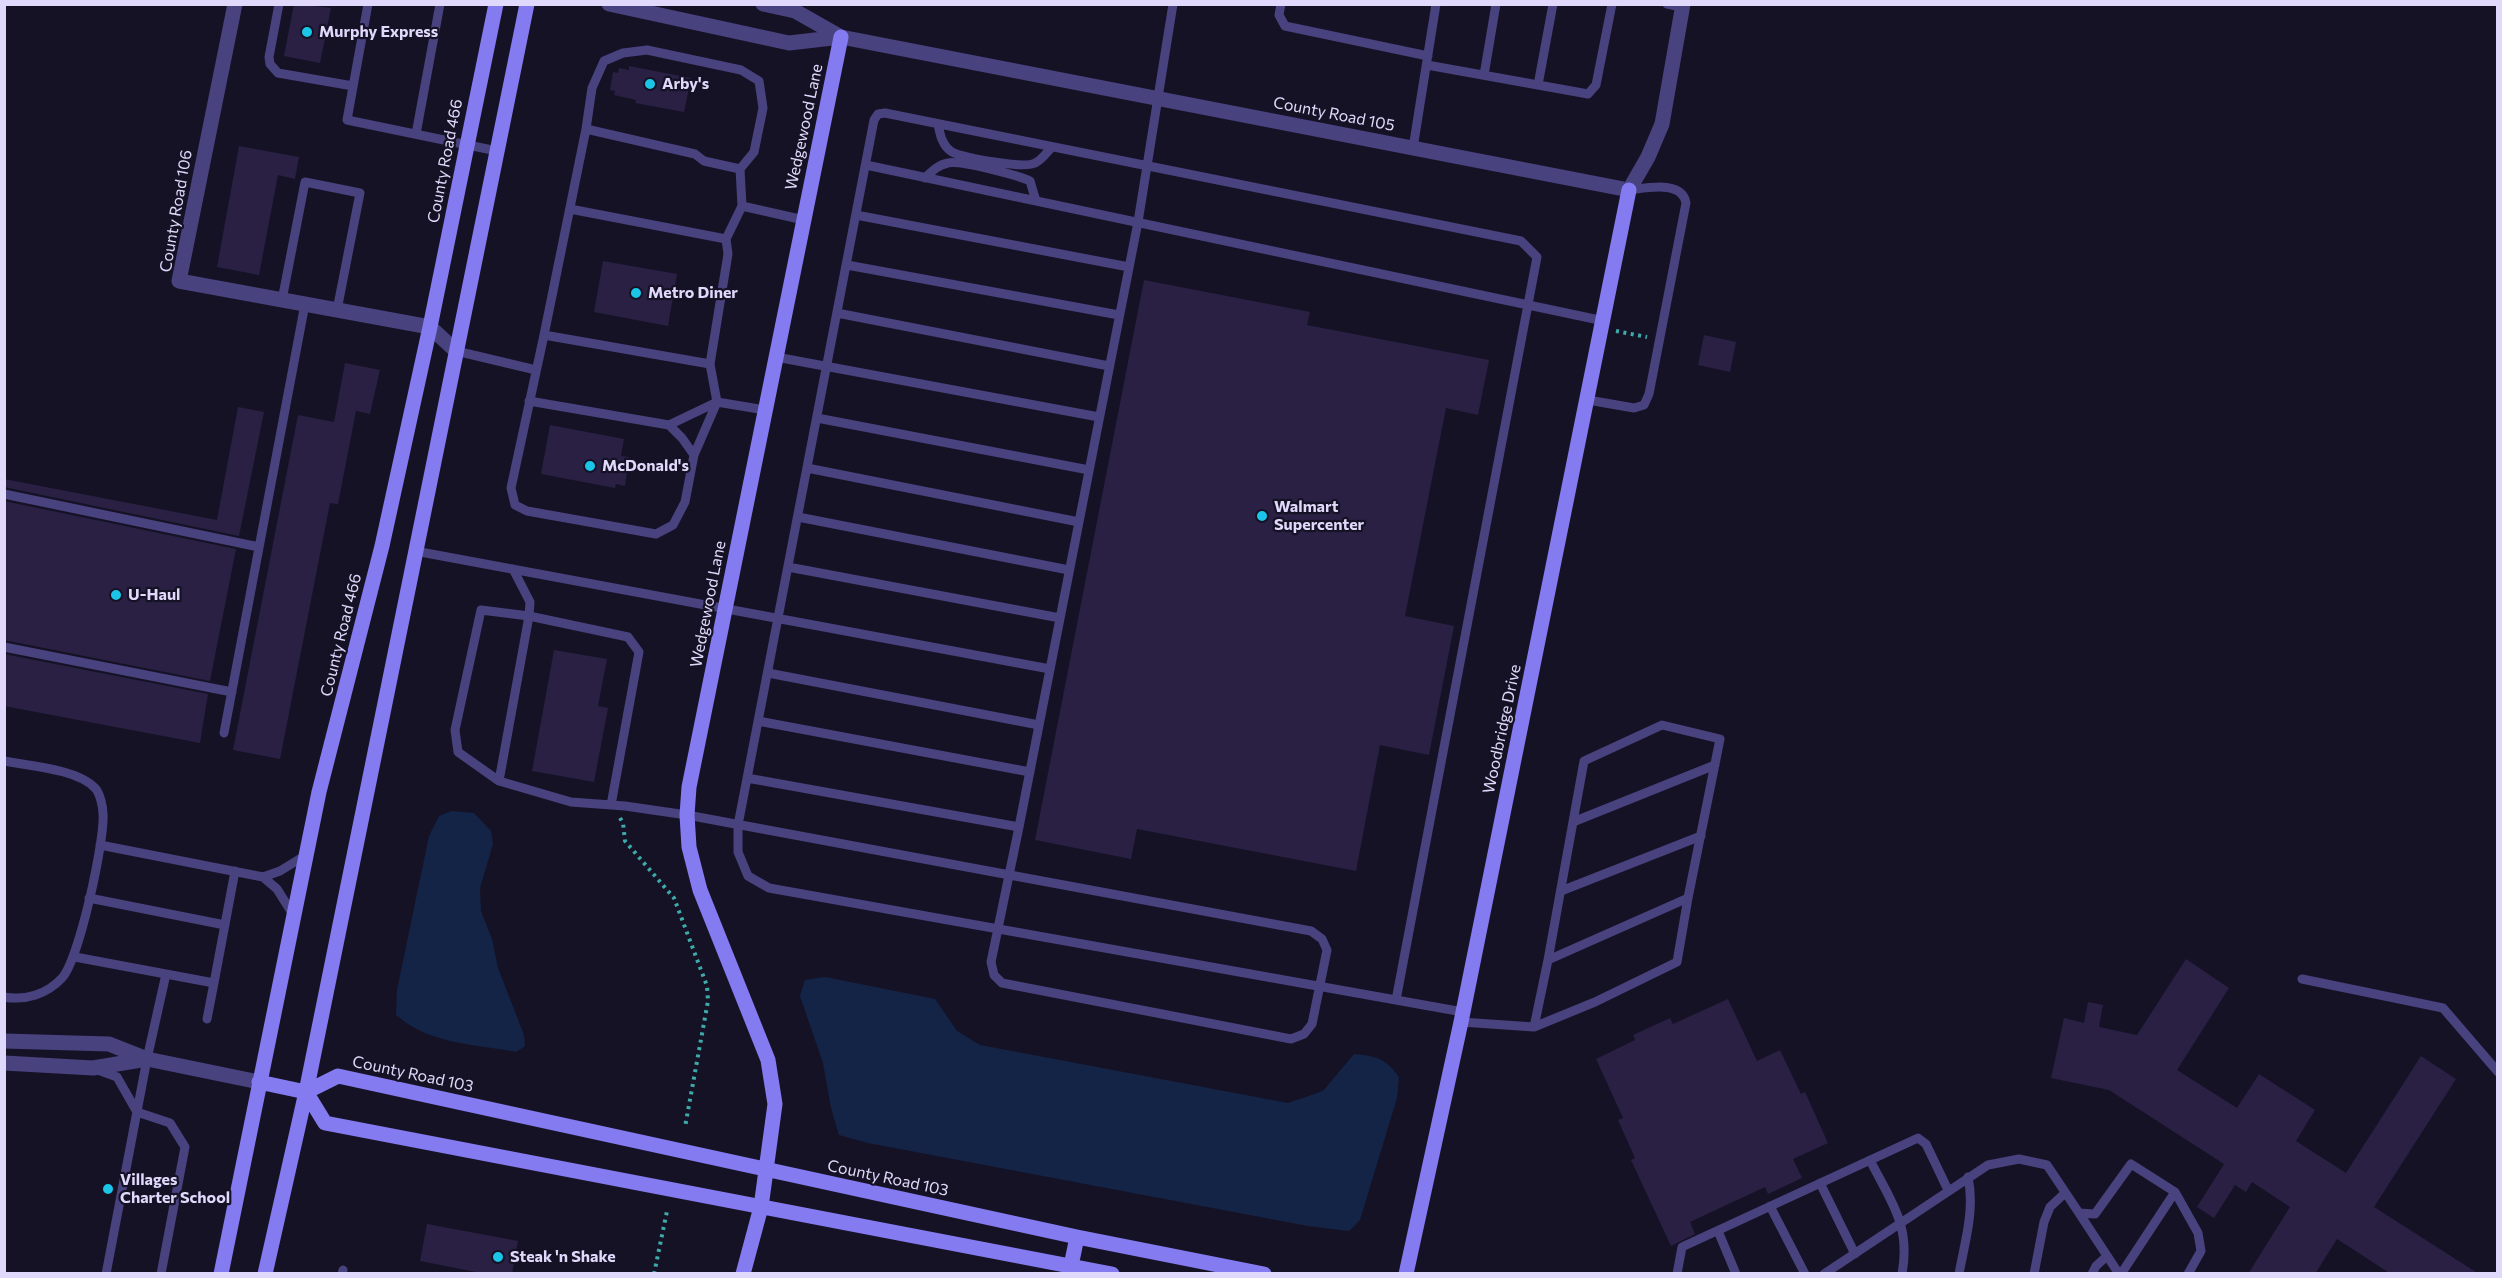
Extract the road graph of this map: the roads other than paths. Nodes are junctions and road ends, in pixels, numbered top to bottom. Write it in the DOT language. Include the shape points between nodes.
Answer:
graph roads {
  1 [pos="235,4"];
  2 [pos="279,4"];
  3 [pos="368,4"];
  4 [pos="440,4"];
  5 [pos="496,4"];
  6 [pos="527,4"];
  7 [pos="609,4"];
  8 [pos="763,4"];
  9 [pos="1173,4"];
  10 [pos="1281,4"];
  11 [pos="1436,4"];
  12 [pos="1496,4"];
  13 [pos="1553,4"];
  14 [pos="1611,4"];
  15 [pos="1677,5"];
  16 [pos="841,38"];
  17 [pos="1428,60"];
  18 [pos="1484,75"];
  19 [pos="1538,85"];
  20 [pos="353,86"];
  21 [pos="1157,98"];
  22 [pos="938,124"];
  23 [pos="586,129"];
  24 [pos="416,134"];
  25 [pos="467,144"];
  26 [pos="1052,147"];
  27 [pos="1413,148"];
  28 [pos="497,151"];
  29 [pos="866,165"];
  30 [pos="1147,166"];
  31 [pos="740,169"];
  32 [pos="925,178"];
  33 [pos="1629,190"];
  34 [pos="1036,201"];
  35 [pos="742,206"];
  36 [pos="570,209"];
  37 [pos="856,216"];
  38 [pos="804,220"];
  39 [pos="1138,222"];
  40 [pos="726,239"];
  41 [pos="846,265"];
  42 [pos="1129,267"];
  43 [pos="282,300"];
  44 [pos="305,304"];
  45 [pos="1528,305"];
  46 [pos="337,309"];
  47 [pos="837,313"];
  48 [pos="1119,315"];
  49 [pos="1604,321"];
  50 [pos="430,327"];
  51 [pos="544,335"];
  52 [pos="456,351"];
  53 [pos="776,357"];
  54 [pos="710,364"];
  55 [pos="827,366"];
  56 [pos="1109,366"];
  57 [pos="536,370"];
  58 [pos="1588,400"];
  59 [pos="529,401"];
  60 [pos="717,402"];
  61 [pos="765,410"];
  62 [pos="1099,417"];
  63 [pos="818,418"];
  64 [pos="669,425"];
  65 [pos="694,455"];
  66 [pos="807,468"];
  67 [pos="1089,470"];
  68 [pos="4,494"];
  69 [pos="798,517"];
  70 [pos="1079,522"];
  71 [pos="259,547"];
  72 [pos="416,550"];
  73 [pos="788,567"];
  74 [pos="513,569"];
  75 [pos="1069,570"];
  76 [pos="725,609"];
  77 [pos="529,616"];
  78 [pos="778,618"];
  79 [pos="1060,618"];
  80 [pos="4,647"];
  81 [pos="1050,669"];
  82 [pos="768,673"];
  83 [pos="232,692"];
  84 [pos="758,721"];
  85 [pos="1039,726"];
  86 [pos="224,732"];
  87 [pos="4,761"];
  88 [pos="1715,765"];
  89 [pos="1030,772"];
  90 [pos="747,778"];
  91 [pos="498,781"];
  92 [pos="611,805"];
  93 [pos="687,815"];
  94 [pos="1573,822"];
  95 [pos="738,825"];
  96 [pos="1019,827"];
  97 [pos="1701,836"];
  98 [pos="100,845"];
  99 [pos="306,855"];
  100 [pos="235,871"];
  101 [pos="1010,875"];
  102 [pos="263,877"];
  103 [pos="1561,891"];
  104 [pos="89,898"];
  105 [pos="1688,898"];
  106 [pos="294,916"];
  107 [pos="225,925"];
  108 [pos="999,929"];
  109 [pos="75,957"];
  110 [pos="1548,960"];
  111 [pos="166,974"];
  112 [pos="2302,979"];
  113 [pos="214,983"];
  114 [pos="1321,987"];
  115 [pos="4,997"];
  116 [pos="1396,1000"];
  117 [pos="1462,1017"];
  118 [pos="207,1019"];
  119 [pos="1534,1027"];
  120 [pos="4,1041"];
  121 [pos="147,1059"];
  122 [pos="4,1063"];
  123 [pos="93,1068"];
  124 [pos="2498,1072"];
  125 [pos="259,1082"];
  126 [pos="306,1092"];
  127 [pos="137,1112"];
  128 [pos="1870,1160"];
  129 [pos="768,1170"];
  130 [pos="1968,1178"];
  131 [pos="1820,1183"];
  132 [pos="1948,1190"];
  133 [pos="2175,1192"];
  134 [pos="2065,1193"];
  135 [pos="1770,1206"];
  136 [pos="761,1207"];
  137 [pos="2079,1213"];
  138 [pos="1902,1223"];
  139 [pos="1718,1231"];
  140 [pos="1077,1237"];
  141 [pos="1855,1254"];
  142 [pos="2107,1256"];
  143 [pos="1070,1271"];
  144 [pos="106,1274"];
  145 [pos="161,1274"];
  146 [pos="221,1274"];
  147 [pos="265,1274"];
  148 [pos="743,1274"];
  149 [pos="1112,1274"];
  150 [pos="1264,1274"];
  151 [pos="1406,1274"];
  152 [pos="1677,1274"];
  153 [pos="1736,1274"];
  154 [pos="1805,1274"];
  155 [pos="1824,1274"];
  156 [pos="1902,1274"];
  157 [pos="1959,1274"];
  158 [pos="2034,1274"];
  159 [pos="2092,1274"];
  160 [pos="2120,1274"];
  161 [pos="2188,1274"];
  1 -- 43 [label="street, County Road 106" via="178,281"];
  2 -- 20 [label="lane" via="269,57 278,73"];
  3 -- 20 [label="lane"];
  4 -- 24 [label="lane"];
  5 -- 25 [label="street, County Road 466"];
  6 -- 28 [label="street"];
  7 -- 16 [label="street, County Road 105" via="789,43"];
  8 -- 16 [label="street, County Road 105" via="795,12"];
  9 -- 21 [label="lane"];
  10 -- 17 [label="lane" via="1279,15 1285,26"];
  11 -- 17 [label="lane"];
  12 -- 18 [label="lane"];
  13 -- 19 [label="lane"];
  14 -- 19 [label="lane" via="1596,85 1588,94"];
  15 -- 33 [label="street" via="1662,124"];
  16 -- 21 [label="street, County Road 105"];
  16 -- 38 [label="street, Wedgewood Lane"];
  17 -- 18 [label="lane"];
  17 -- 27 [label="lane"];
  18 -- 19 [label="lane"];
  20 -- 24 [label="lane" via="347,120"];
  21 -- 27 [label="street, County Road 105"];
  21 -- 30 [label="lane"];
  22 -- 26 [label="lane"];
  22 -- 26 [label="lane" via="941,140 951,152 968,156 1024,166 1036,163"];
  22 -- 29 [label="lane" via="878,114"];
  23 -- 31 [label="lane" via="695,154 704,161"];
  23 -- 31 [label="lane" via="592,88 604,62 623,53 647,50 741,70 759,81 763,108 754,152"];
  23 -- 36 [label="lane"];
  24 -- 25 [label="lane"];
  25 -- 28 [label="lane"];
  25 -- 50 [label="street, County Road 466"];
  26 -- 30 [label="lane"];
  27 -- 33 [label="street, County Road 105"];
  28 -- 52 [label="street"];
  29 -- 32 [label="lane"];
  29 -- 37 [label="lane"];
  30 -- 39 [label="lane"];
  30 -- 45 [label="lane" via="1521,241 1538,257"];
  31 -- 35 [label="lane"];
  32 -- 34 [label="lane"];
  32 -- 34 [label="lane" via="936,166 951,162 1020,176 1030,181"];
  33 -- 49 [label="street, Woodbridge Drive"];
  33 -- 58 [label="lane" via="1661,187 1681,191 1685,196 1656,360 1644,405 1634,408"];
  34 -- 39 [label="lane"];
  35 -- 38 [label="lane"];
  35 -- 40 [label="lane"];
  36 -- 40 [label="lane"];
  36 -- 51 [label="lane"];
  37 -- 41 [label="lane"];
  37 -- 42 [label="lane"];
  38 -- 53 [label="street, Wedgewood Lane"];
  39 -- 42 [label="lane"];
  39 -- 45 [label="lane"];
  40 -- 54 [label="lane" via="728,254"];
  41 -- 47 [label="lane"];
  41 -- 48 [label="lane"];
  42 -- 48 [label="lane"];
  43 -- 44 [label="street, County Road 106"];
  43 -- 46 [label="lane" via="305,182 360,194"];
  44 -- 46 [label="street, County Road 106"];
  44 -- 71 [label="lane"];
  45 -- 49 [label="lane"];
  45 -- 116 [label="lane"];
  46 -- 50 [label="street, County Road 106"];
  47 -- 55 [label="lane"];
  47 -- 56 [label="lane"];
  48 -- 56 [label="lane"];
  49 -- 58 [label="street, Woodbridge Drive"];
  50 -- 52 [label="street"];
  50 -- 99 [label="street, County Road 466" via="382,546"];
  51 -- 54 [label="lane"];
  51 -- 57 [label="lane"];
  52 -- 57 [label="lane"];
  52 -- 72 [label="street"];
  53 -- 55 [label="lane"];
  53 -- 61 [label="street, Wedgewood Lane"];
  54 -- 60 [label="lane"];
  55 -- 62 [label="lane"];
  55 -- 63 [label="lane"];
  56 -- 62 [label="lane"];
  57 -- 59 [label="lane"];
  58 -- 117 [label="street, Woodbridge Drive"];
  59 -- 64 [label="lane"];
  59 -- 65 [label="lane" via="511,488 515,505 527,511 656,534 673,525 685,502"];
  60 -- 61 [label="lane"];
  60 -- 64 [label="lane"];
  60 -- 65 [label="lane"];
  61 -- 76 [label="street, Wedgewood Lane"];
  62 -- 67 [label="lane"];
  63 -- 66 [label="lane"];
  63 -- 67 [label="lane"];
  64 -- 65 [label="lane"];
  66 -- 69 [label="lane"];
  66 -- 70 [label="lane"];
  67 -- 70 [label="lane"];
  68 -- 71 [label="lane"];
  69 -- 73 [label="lane"];
  69 -- 75 [label="lane"];
  70 -- 75 [label="lane"];
  71 -- 83 [label="lane"];
  72 -- 74 [label="lane"];
  72 -- 126 [label="street"];
  73 -- 78 [label="lane"];
  73 -- 79 [label="lane"];
  74 -- 76 [label="lane"];
  74 -- 77 [label="lane" via="530,602"];
  75 -- 79 [label="lane"];
  76 -- 78 [label="lane"];
  76 -- 93 [label="street, Wedgewood Lane" via="689,787"];
  77 -- 91 [label="lane"];
  77 -- 91 [label="lane" via="481,610 455,730 458,752"];
  77 -- 92 [label="lane" via="628,636 639,652"];
  78 -- 81 [label="lane"];
  78 -- 82 [label="lane"];
  79 -- 81 [label="lane"];
  80 -- 83 [label="lane"];
  81 -- 85 [label="lane"];
  82 -- 84 [label="lane"];
  82 -- 85 [label="lane"];
  83 -- 86 [label="lane"];
  84 -- 89 [label="lane"];
  84 -- 90 [label="lane"];
  85 -- 89 [label="lane"];
  87 -- 98 [label="lane" via="81,777 97,790 103,815"];
  88 -- 94 [label="lane"];
  88 -- 94 [label="lane" via="1720,739 1662,725 1584,761"];
  88 -- 97 [label="lane"];
  89 -- 96 [label="lane"];
  90 -- 95 [label="lane"];
  90 -- 96 [label="lane"];
  91 -- 92 [label="lane" via="571,802"];
  92 -- 93 [label="lane"];
  93 -- 95 [label="lane"];
  93 -- 129 [label="street, Wedgewood Lane" via="689,847 700,890 768,1060 775,1104"];
  94 -- 103 [label="lane"];
  95 -- 101 [label="lane"];
  95 -- 108 [label="lane" via="738,852 748,876 769,888"];
  96 -- 101 [label="lane"];
  97 -- 103 [label="lane"];
  97 -- 105 [label="lane"];
  98 -- 100 [label="lane"];
  98 -- 104 [label="lane"];
  99 -- 102 [label="lane"];
  99 -- 106 [label="street, County Road 466"];
  100 -- 102 [label="lane"];
  100 -- 107 [label="lane"];
  101 -- 108 [label="lane"];
  101 -- 114 [label="lane" via="1311,931 1322,939 1327,950"];
  102 -- 106 [label="lane" via="277,889"];
  103 -- 110 [label="lane"];
  104 -- 107 [label="lane"];
  104 -- 109 [label="lane"];
  105 -- 110 [label="lane"];
  105 -- 119 [label="lane" via="1677,962"];
  106 -- 125 [label="street, County Road 466"];
  107 -- 113 [label="lane"];
  108 -- 114 [label="lane"];
  108 -- 114 [label="lane" via="991,962 994,975 1002,983 1291,1039 1304,1034 1312,1024"];
  109 -- 111 [label="lane"];
  109 -- 115 [label="lane" via="63,977 44,992 20,1000"];
  110 -- 119 [label="lane"];
  111 -- 113 [label="lane"];
  111 -- 121 [label="lane"];
  112 -- 124 [label="lane" via="2443,1008"];
  113 -- 118 [label="lane"];
  114 -- 116 [label="lane"];
  116 -- 117 [label="lane"];
  117 -- 119 [label="lane"];
  117 -- 151 [label="street, Woodbridge Drive"];
  120 -- 121 [label="street" via="109,1044"];
  121 -- 123 [label="street"];
  121 -- 125 [label="street"];
  121 -- 127 [label="lane"];
  122 -- 123 [label="street"];
  123 -- 127 [label="lane" via="117,1077"];
  125 -- 126 [label="street"];
  125 -- 146 [label="street, County Road 466"];
  126 -- 129 [label="street, County Road 103" via="338,1076"];
  126 -- 136 [label="street" via="325,1123"];
  126 -- 147 [label="street"];
  127 -- 144 [label="lane"];
  127 -- 145 [label="lane" via="170,1123 185,1147"];
  128 -- 131 [label="lane"];
  128 -- 132 [label="lane" via="1918,1138 1926,1144"];
  128 -- 138 [label="lane"];
  129 -- 136 [label="street, Wedgewood Lane"];
  129 -- 140 [label="street, County Road 103"];
  130 -- 132 [label="lane"];
  130 -- 134 [label="lane" via="1988,1165 2019,1159 2047,1165"];
  130 -- 157 [label="lane" via="1971,1210"];
  131 -- 135 [label="lane"];
  131 -- 141 [label="lane"];
  132 -- 138 [label="lane"];
  133 -- 137 [label="lane" via="2131,1164 2095,1214"];
  133 -- 160 [label="lane"];
  133 -- 161 [label="lane" via="2198,1233 2201,1251"];
  134 -- 137 [label="lane"];
  134 -- 158 [label="lane" via="2050,1208 2044,1222"];
  135 -- 139 [label="lane"];
  135 -- 154 [label="lane"];
  136 -- 143 [label="street"];
  136 -- 148 [label="street"];
  137 -- 142 [label="lane"];
  138 -- 141 [label="lane"];
  138 -- 156 [label="lane" via="1906,1248"];
  139 -- 152 [label="lane" via="1682,1247"];
  139 -- 153 [label="lane"];
  140 -- 143 [label="street"];
  140 -- 150 [label="street, County Road 103"];
  141 -- 155 [label="lane"];
  142 -- 159 [label="lane"];
  142 -- 160 [label="lane"];
  143 -- 149 [label="street"];
}
